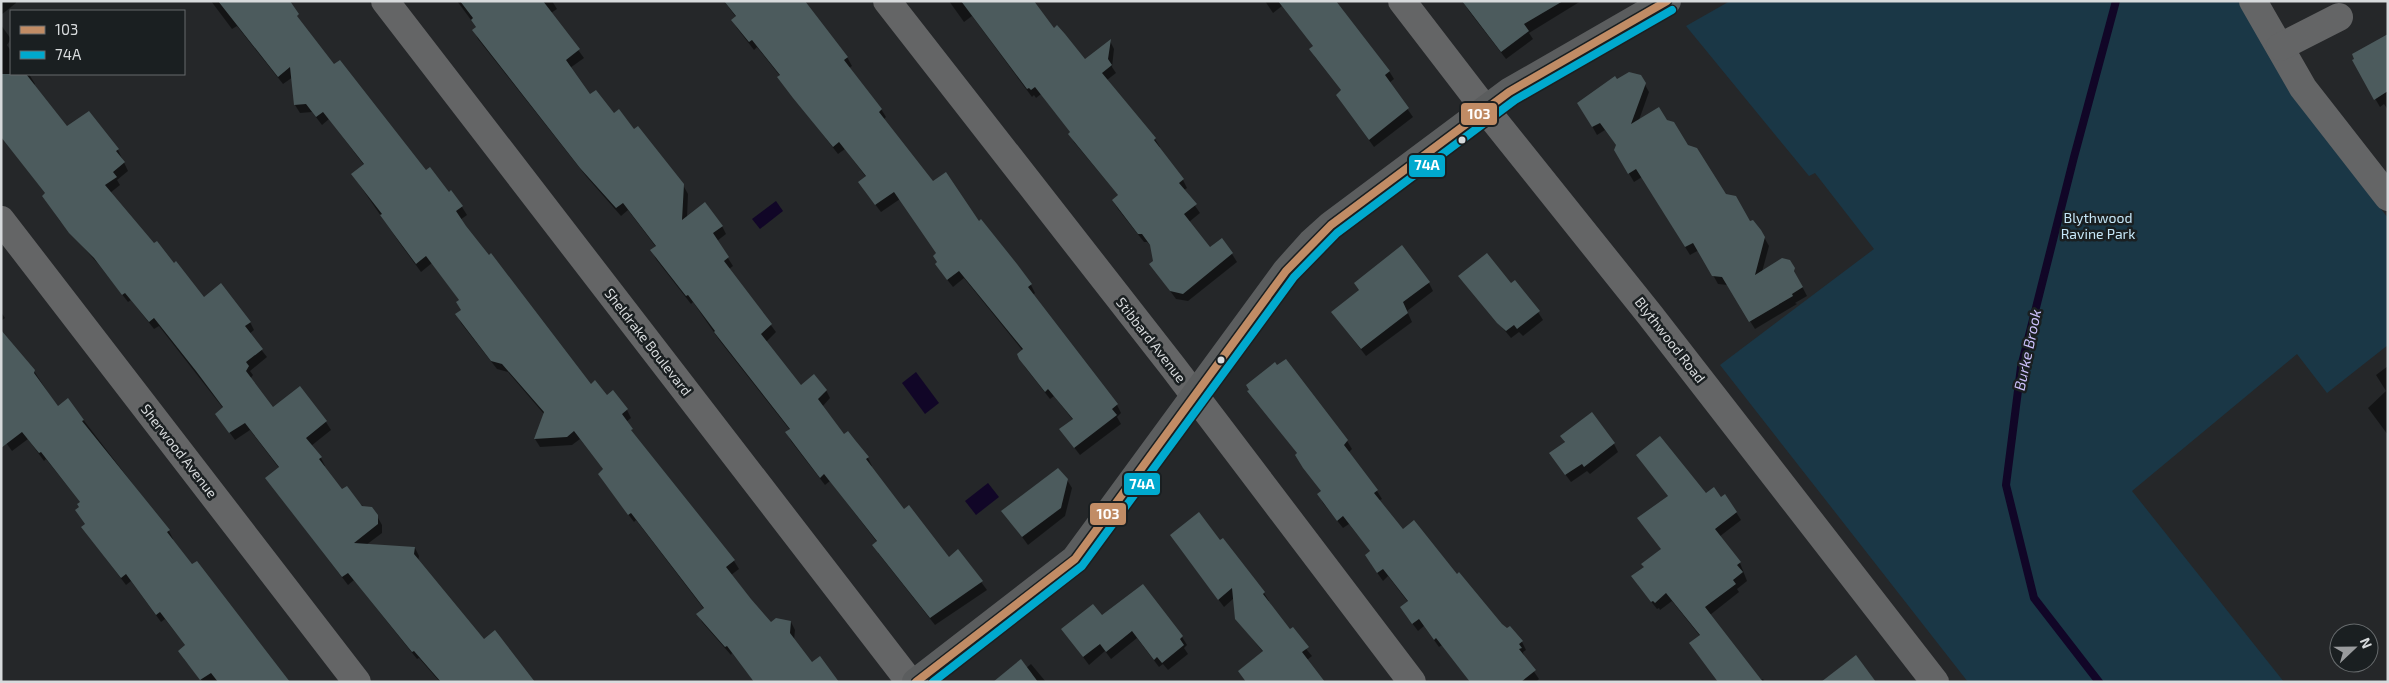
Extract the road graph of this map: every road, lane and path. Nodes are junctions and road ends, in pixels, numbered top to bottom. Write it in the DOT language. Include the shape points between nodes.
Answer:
graph roads {
  1 [pos="385,1"];
  2 [pos="887,1"];
  3 [pos="1402,1"];
  4 [pos="1667,1"];
  5 [pos="2253,1"];
  6 [pos="2339,17"];
  7 [pos="2280,47"];
  8 [pos="1485,109"];
  9 [pos="2388,197"];
  10 [pos="1,220"];
  11 [pos="1196,397"];
  12 [pos="357,682"];
  13 [pos="910,682"];
  14 [pos="916,682"];
  15 [pos="1412,682"];
  16 [pos="1935,682"];
  1 -- 13 [label="street, Sheldrake Boulevard"];
  2 -- 11 [label="street, Stibbard Avenue"];
  3 -- 8 [label="street, Blythwood Road"];
  4 -- 8 [label="main road"];
  5 -- 7 [label="street"];
  6 -- 7 [label="street"];
  7 -- 9 [label="street" via="2303,88"];
  8 -- 11 [label="main road" via="1311,243 1286,271"];
  8 -- 16 [label="street, Blythwood Road" via="1650,315"];
  10 -- 12 [label="street, Sherwood Avenue"];
  11 -- 14 [label="main road" via="1075,559"];
  11 -- 15 [label="street, Stibbard Avenue"];
}
